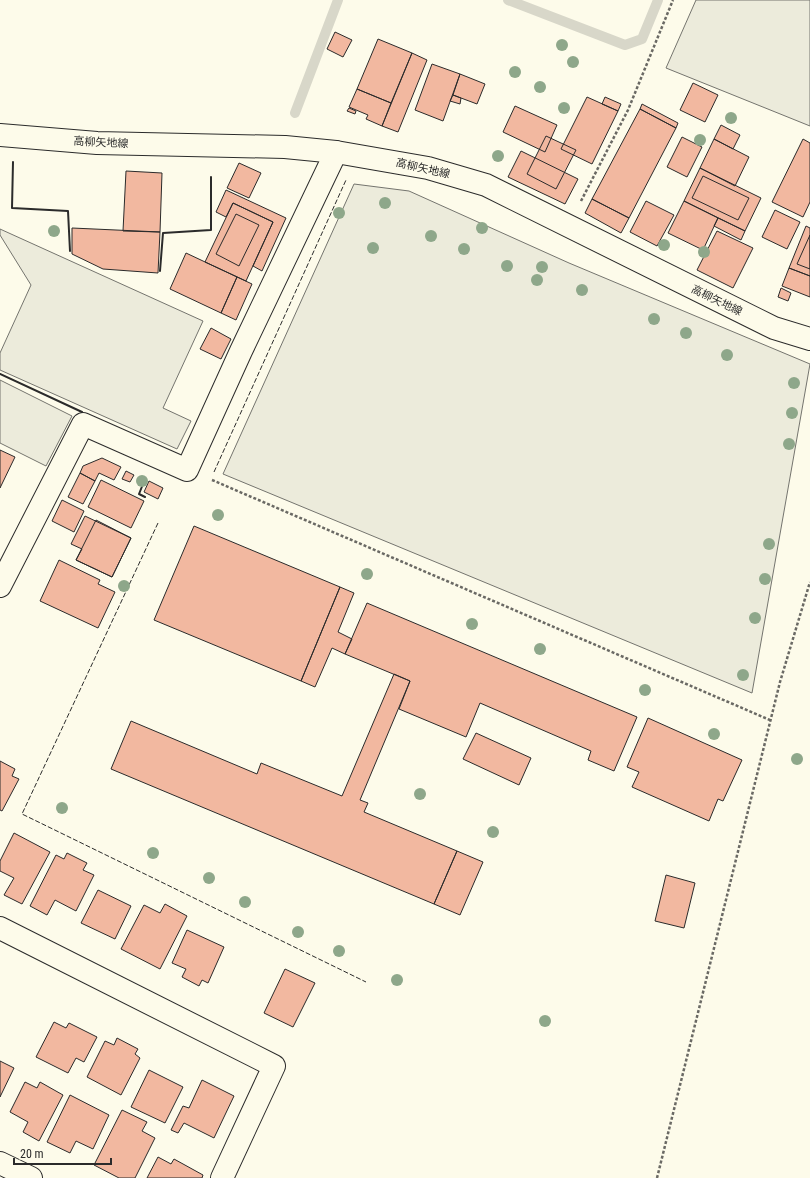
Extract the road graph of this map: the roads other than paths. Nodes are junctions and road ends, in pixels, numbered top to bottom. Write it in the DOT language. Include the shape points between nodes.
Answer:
graph roads {
  1 [pos="0,135"];
  2 [pos="336,152"];
  3 [pos="810,339"];
  4 [pos="0,586"];
  5 [pos="0,928"];
  6 [pos="0,1163"];
  7 [pos="31,1178"];
  8 [pos="222,1178"];
  1 -- 2 [label="street, 高柳矢地線" via="97,143 285,147"];
  2 -- 3 [label="street, 高柳矢地線" via="428,168 486,185 774,328"];
  2 -- 4 [label="street" via="187,470 83,424"];
  5 -- 8 [label="street" via="274,1066"];
  6 -- 7 [label="street"];
}
